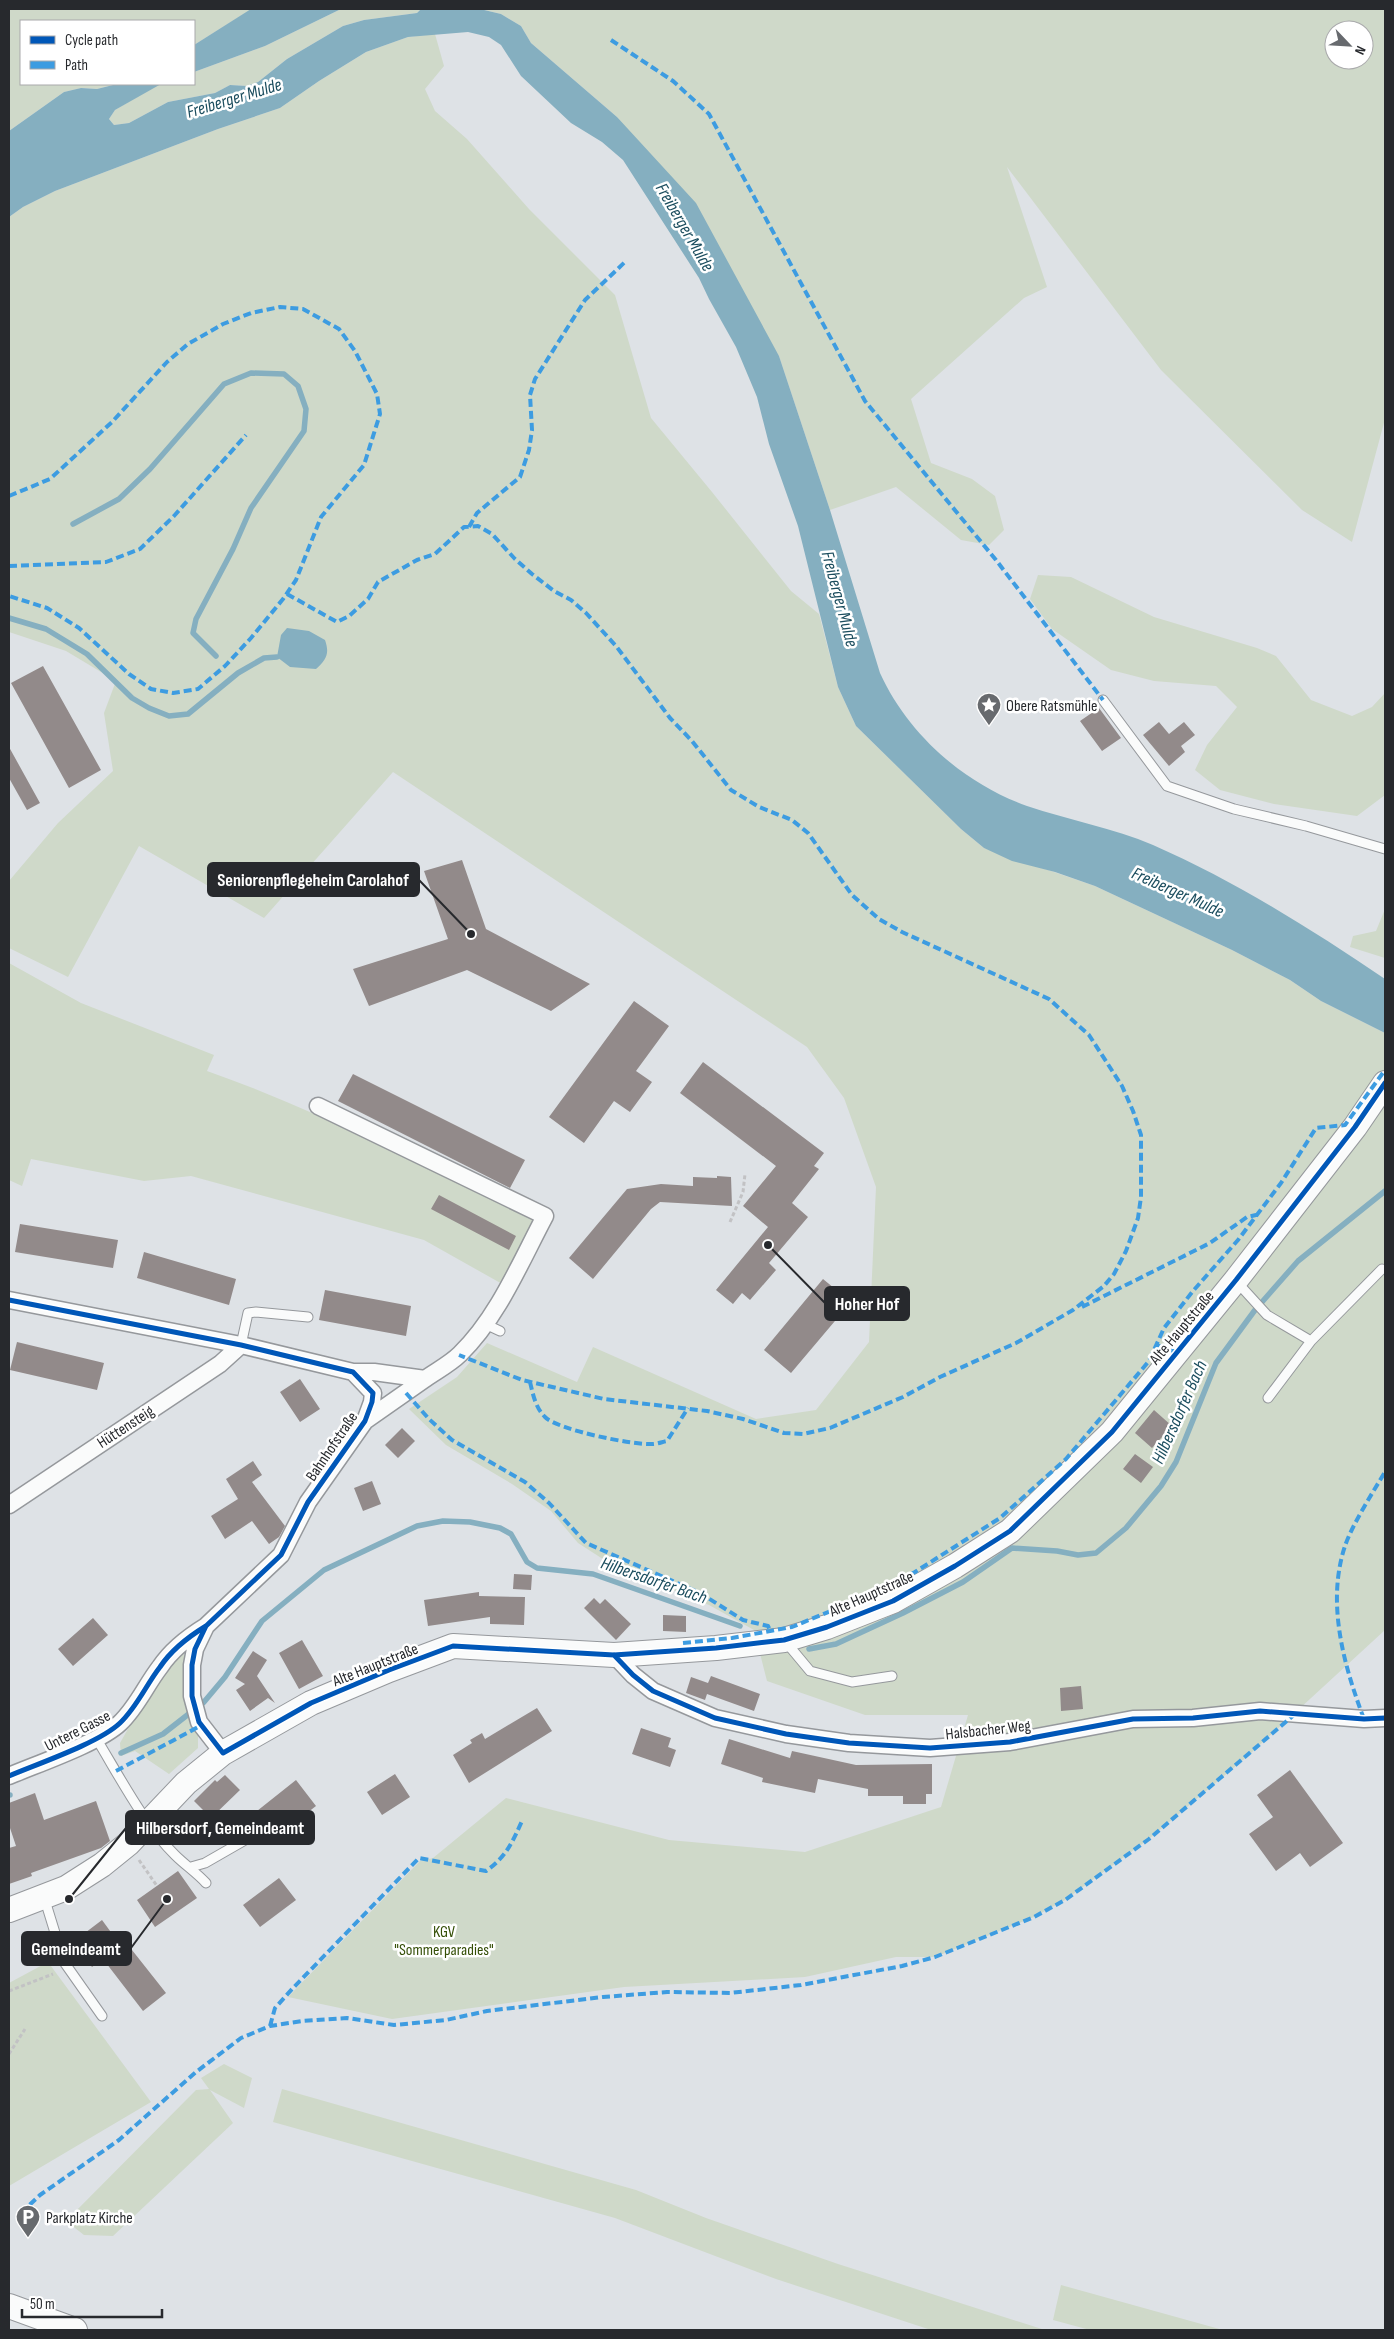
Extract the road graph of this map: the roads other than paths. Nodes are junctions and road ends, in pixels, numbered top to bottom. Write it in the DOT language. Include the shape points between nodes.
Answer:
graph roads {
  1 [pos="1103,700"];
  2 [pos="1385,850"];
  3 [pos="1385,1083"];
  4 [pos="318,1106"];
  5 [pos="1382,1269"];
  6 [pos="1236,1280"];
  7 [pos="9,1300"];
  8 [pos="308,1316"];
  9 [pos="1311,1340"];
  10 [pos="241,1346"];
  11 [pos="353,1372"];
  12 [pos="425,1379"];
  13 [pos="1268,1398"];
  14 [pos="365,1421"];
  15 [pos="9,1505"];
  16 [pos="206,1626"];
  17 [pos="784,1640"];
  18 [pos="614,1655"];
  19 [pos="892,1676"];
  20 [pos="1385,1718"];
  21 [pos="96,1738"];
  22 [pos="223,1753"];
  23 [pos="9,1776"];
  24 [pos="149,1823"];
  25 [pos="259,1832"];
  26 [pos="191,1867"];
  27 [pos="206,1884"];
  28 [pos="44,1897"];
  29 [pos="9,1910"];
  30 [pos="102,2016"];
  31 [pos="9,2306"];
  32 [pos="75,2330"];
  1 -- 2 [label="lane" via="1167,786 1234,809"];
  3 -- 6 [label="main road, Alte Hauptstraße" via="1355,1127"];
  4 -- 12 [label="street, Bahnhofstraße" via="545,1216 508,1287 493,1328"];
  5 -- 9 [label="lane"];
  6 -- 9 [label="lane" via="1266,1316"];
  6 -- 17 [label="main road, Alte Hauptstraße" via="1112,1432 1010,1531 893,1601"];
  7 -- 10 [label="street"];
  8 -- 10 [label="lane" via="248,1313"];
  9 -- 13 [label="lane"];
  10 -- 11 [label="street"];
  10 -- 15 [label="street, Hüttensteig" via="220,1364"];
  11 -- 12 [label="street"];
  11 -- 14 [label="street, Bahnhofstraße" via="373,1393"];
  12 -- 14 [label="street, Bahnhofstraße"];
  14 -- 16 [label="street, Bahnhofstraße" via="308,1502 281,1555"];
  16 -- 21 [label="street, Untere Gasse" via="186,1638 160,1666 142,1696 119,1724"];
  16 -- 22 [label="street, Bahnhofstraße" via="195,1649 192,1696 200,1722"];
  17 -- 18 [label="main road, Alte Hauptstraße"];
  17 -- 19 [label="lane" via="810,1671 852,1682"];
  18 -- 20 [label="street, Halsbacher Weg" via="653,1691 715,1718 786,1734 849,1743 930,1748 1010,1742 1133,1719 1193,1718 1260,1711"];
  18 -- 22 [label="main road, Alte Hauptstraße" via="453,1646 312,1703"];
  21 -- 23 [label="street, Untere Gasse"];
  21 -- 24 [label="lane"];
  22 -- 24 [label="main road, Alte Hauptstraße" via="186,1783"];
  24 -- 26 [label="lane" via="175,1855"];
  24 -- 28 [label="main road, Alte Hauptstraße" via="102,1865 66,1888"];
  25 -- 26 [label="lane" via="205,1863"];
  26 -- 27 [label="lane"];
  28 -- 29 [label="main road, Alte Hauptstraße"];
  28 -- 30 [label="lane" via="64,1962"];
  31 -- 32 [label="main road"];
}
